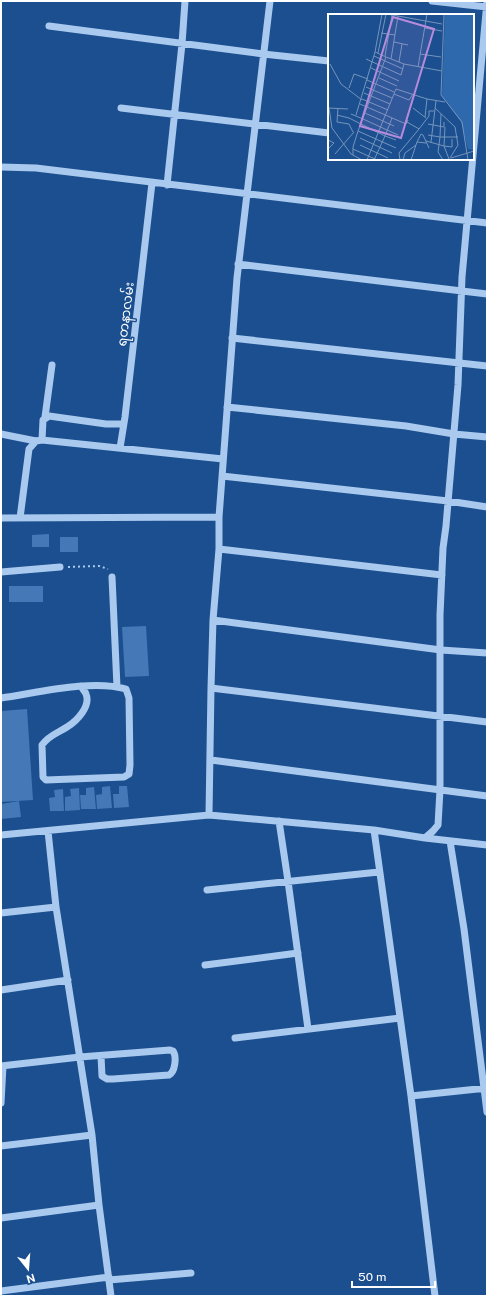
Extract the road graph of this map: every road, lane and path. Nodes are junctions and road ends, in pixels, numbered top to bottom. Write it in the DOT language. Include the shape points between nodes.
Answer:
graph roads {
  1 [pos="185,1"];
  2 [pos="270,1"];
  3 [pos="432,1"];
  4 [pos="487,1"];
  5 [pos="487,7"];
  6 [pos="49,26"];
  7 [pos="182,44"];
  8 [pos="263,54"];
  9 [pos="328,61"];
  10 [pos="477,80"];
  11 [pos="487,85"];
  12 [pos="121,108"];
  13 [pos="176,115"];
  14 [pos="255,125"];
  15 [pos="328,133"];
  16 [pos="474,150"];
  17 [pos="473,160"];
  18 [pos="1,167"];
  19 [pos="152,183"];
  20 [pos="167,185"];
  21 [pos="248,195"];
  22 [pos="467,221"];
  23 [pos="487,223"];
  24 [pos="238,264"];
  25 [pos="461,292"];
  26 [pos="487,294"];
  27 [pos="232,338"];
  28 [pos="459,363"];
  29 [pos="52,365"];
  30 [pos="487,366"];
  31 [pos="227,407"];
  32 [pos="45,417"];
  33 [pos="123,424"];
  34 [pos="1,434"];
  35 [pos="454,434"];
  36 [pos="487,436"];
  37 [pos="39,441"];
  38 [pos="120,448"];
  39 [pos="223,459"];
  40 [pos="222,476"];
  41 [pos="448,501"];
  42 [pos="487,507"];
  43 [pos="219,517"];
  44 [pos="1,518"];
  45 [pos="20,518"];
  46 [pos="219,550"];
  47 [pos="60,567"];
  48 [pos="1,572"];
  49 [pos="442,575"];
  50 [pos="112,578"];
  51 [pos="213,620"];
  52 [pos="441,650"];
  53 [pos="487,653"];
  54 [pos="81,686"];
  55 [pos="117,687"];
  56 [pos="211,688"];
  57 [pos="1,698"];
  58 [pos="439,715"];
  59 [pos="487,722"];
  60 [pos="211,760"];
  61 [pos="440,790"];
  62 [pos="487,796"];
  63 [pos="209,815"];
  64 [pos="279,821"];
  65 [pos="374,830"];
  66 [pos="48,831"];
  67 [pos="1,835"];
  68 [pos="425,838"];
  69 [pos="450,841"];
  70 [pos="487,845"];
  71 [pos="379,872"];
  72 [pos="288,881"];
  73 [pos="207,890"];
  74 [pos="56,907"];
  75 [pos="1,913"];
  76 [pos="298,954"];
  77 [pos="205,965"];
  78 [pos="68,980"];
  79 [pos="1,990"];
  80 [pos="400,1018"];
  81 [pos="308,1029"];
  82 [pos="235,1038"];
  83 [pos="101,1056"];
  84 [pos="80,1057"];
  85 [pos="2,1066"];
  86 [pos="486,1089"];
  87 [pos="411,1096"];
  88 [pos="1,1103"];
  89 [pos="487,1112"];
  90 [pos="92,1135"];
  91 [pos="1,1146"];
  92 [pos="99,1205"];
  93 [pos="1,1218"];
  94 [pos="191,1273"];
  95 [pos="109,1279"];
  96 [pos="1,1291"];
  97 [pos="111,1296"];
  98 [pos="435,1296"];
  1 -- 7 [label="street"];
  2 -- 8 [label="street"];
  3 -- 5 [label="street"];
  4 -- 5 [label="street"];
  5 -- 10 [label="street"];
  6 -- 7 [label="street"];
  7 -- 8 [label="street"];
  7 -- 13 [label="street"];
  8 -- 9 [label="street"];
  8 -- 14 [label="street"];
  10 -- 11 [label="street"];
  10 -- 16 [label="street"];
  12 -- 13 [label="street"];
  13 -- 14 [label="street"];
  13 -- 20 [label="street"];
  14 -- 15 [label="street"];
  14 -- 21 [label="street"];
  17 -- 22 [label="street"];
  18 -- 19 [label="street" via="36,168"];
  19 -- 20 [label="street"];
  19 -- 33 [label="street, ရတနာလမ်း"];
  20 -- 21 [label="street"];
  21 -- 22 [label="street"];
  21 -- 24 [label="street"];
  22 -- 23 [label="street"];
  22 -- 25 [label="street"];
  24 -- 25 [label="street"];
  24 -- 27 [label="street"];
  25 -- 26 [label="street"];
  25 -- 28 [label="street"];
  27 -- 28 [label="street"];
  27 -- 31 [label="street"];
  28 -- 30 [label="street"];
  28 -- 35 [label="street"];
  29 -- 32 [label="street"];
  31 -- 35 [label="street" via="406,426"];
  31 -- 39 [label="street"];
  32 -- 33 [label="street"];
  32 -- 37 [label="street"];
  33 -- 38 [label="street, ရတနာလမ်း"];
  34 -- 37 [label="street"];
  35 -- 36 [label="street"];
  35 -- 41 [label="street"];
  37 -- 38 [label="street"];
  37 -- 45 [label="street" via="29,449"];
  38 -- 39 [label="street"];
  39 -- 40 [label="street"];
  40 -- 41 [label="street"];
  40 -- 43 [label="street"];
  41 -- 42 [label="street"];
  41 -- 49 [label="street"];
  43 -- 45 [label="street"];
  43 -- 46 [label="street"];
  44 -- 45 [label="street"];
  46 -- 49 [label="street"];
  46 -- 51 [label="street"];
  47 -- 48 [label="street"];
  47 -- 50 [label="path" via="99,566 108,568"];
  49 -- 52 [label="street"];
  50 -- 55 [label="street"];
  51 -- 52 [label="street"];
  51 -- 56 [label="street"];
  52 -- 53 [label="street"];
  52 -- 58 [label="street"];
  54 -- 55 [label="street"];
  54 -- 55 [label="street" via="86,694 87,703 81,713 42,745 43,777 46,780 124,777 129,774 129,698 126,689"];
  54 -- 57 [label="street"];
  56 -- 58 [label="street"];
  56 -- 60 [label="street"];
  58 -- 59 [label="street"];
  58 -- 61 [label="street"];
  60 -- 61 [label="street"];
  60 -- 63 [label="street"];
  61 -- 62 [label="street"];
  61 -- 68 [label="street" via="438,825"];
  63 -- 64 [label="street"];
  63 -- 66 [label="street"];
  64 -- 65 [label="street"];
  64 -- 72 [label="street"];
  65 -- 68 [label="street"];
  65 -- 71 [label="street"];
  66 -- 67 [label="street"];
  66 -- 74 [label="street"];
  68 -- 69 [label="street"];
  69 -- 70 [label="street"];
  69 -- 86 [label="street"];
  71 -- 72 [label="street"];
  71 -- 80 [label="street"];
  72 -- 73 [label="street"];
  72 -- 76 [label="street"];
  74 -- 75 [label="street"];
  74 -- 78 [label="street"];
  76 -- 77 [label="street"];
  76 -- 81 [label="street"];
  78 -- 79 [label="street"];
  78 -- 84 [label="street"];
  80 -- 81 [label="street"];
  80 -- 87 [label="street"];
  81 -- 82 [label="street"];
  83 -- 83 [label="street" via="102,1076 107,1079 169,1075 174,1071 175,1054 170,1050"];
  83 -- 84 [label="street"];
  84 -- 85 [label="street"];
  84 -- 90 [label="street"];
  85 -- 88 [label="street"];
  86 -- 87 [label="street"];
  86 -- 89 [label="street"];
  87 -- 98 [label="street"];
  90 -- 91 [label="street"];
  90 -- 92 [label="street"];
  92 -- 93 [label="street"];
  92 -- 95 [label="street"];
  94 -- 95 [label="street"];
  95 -- 96 [label="street"];
  95 -- 97 [label="street"];
}
